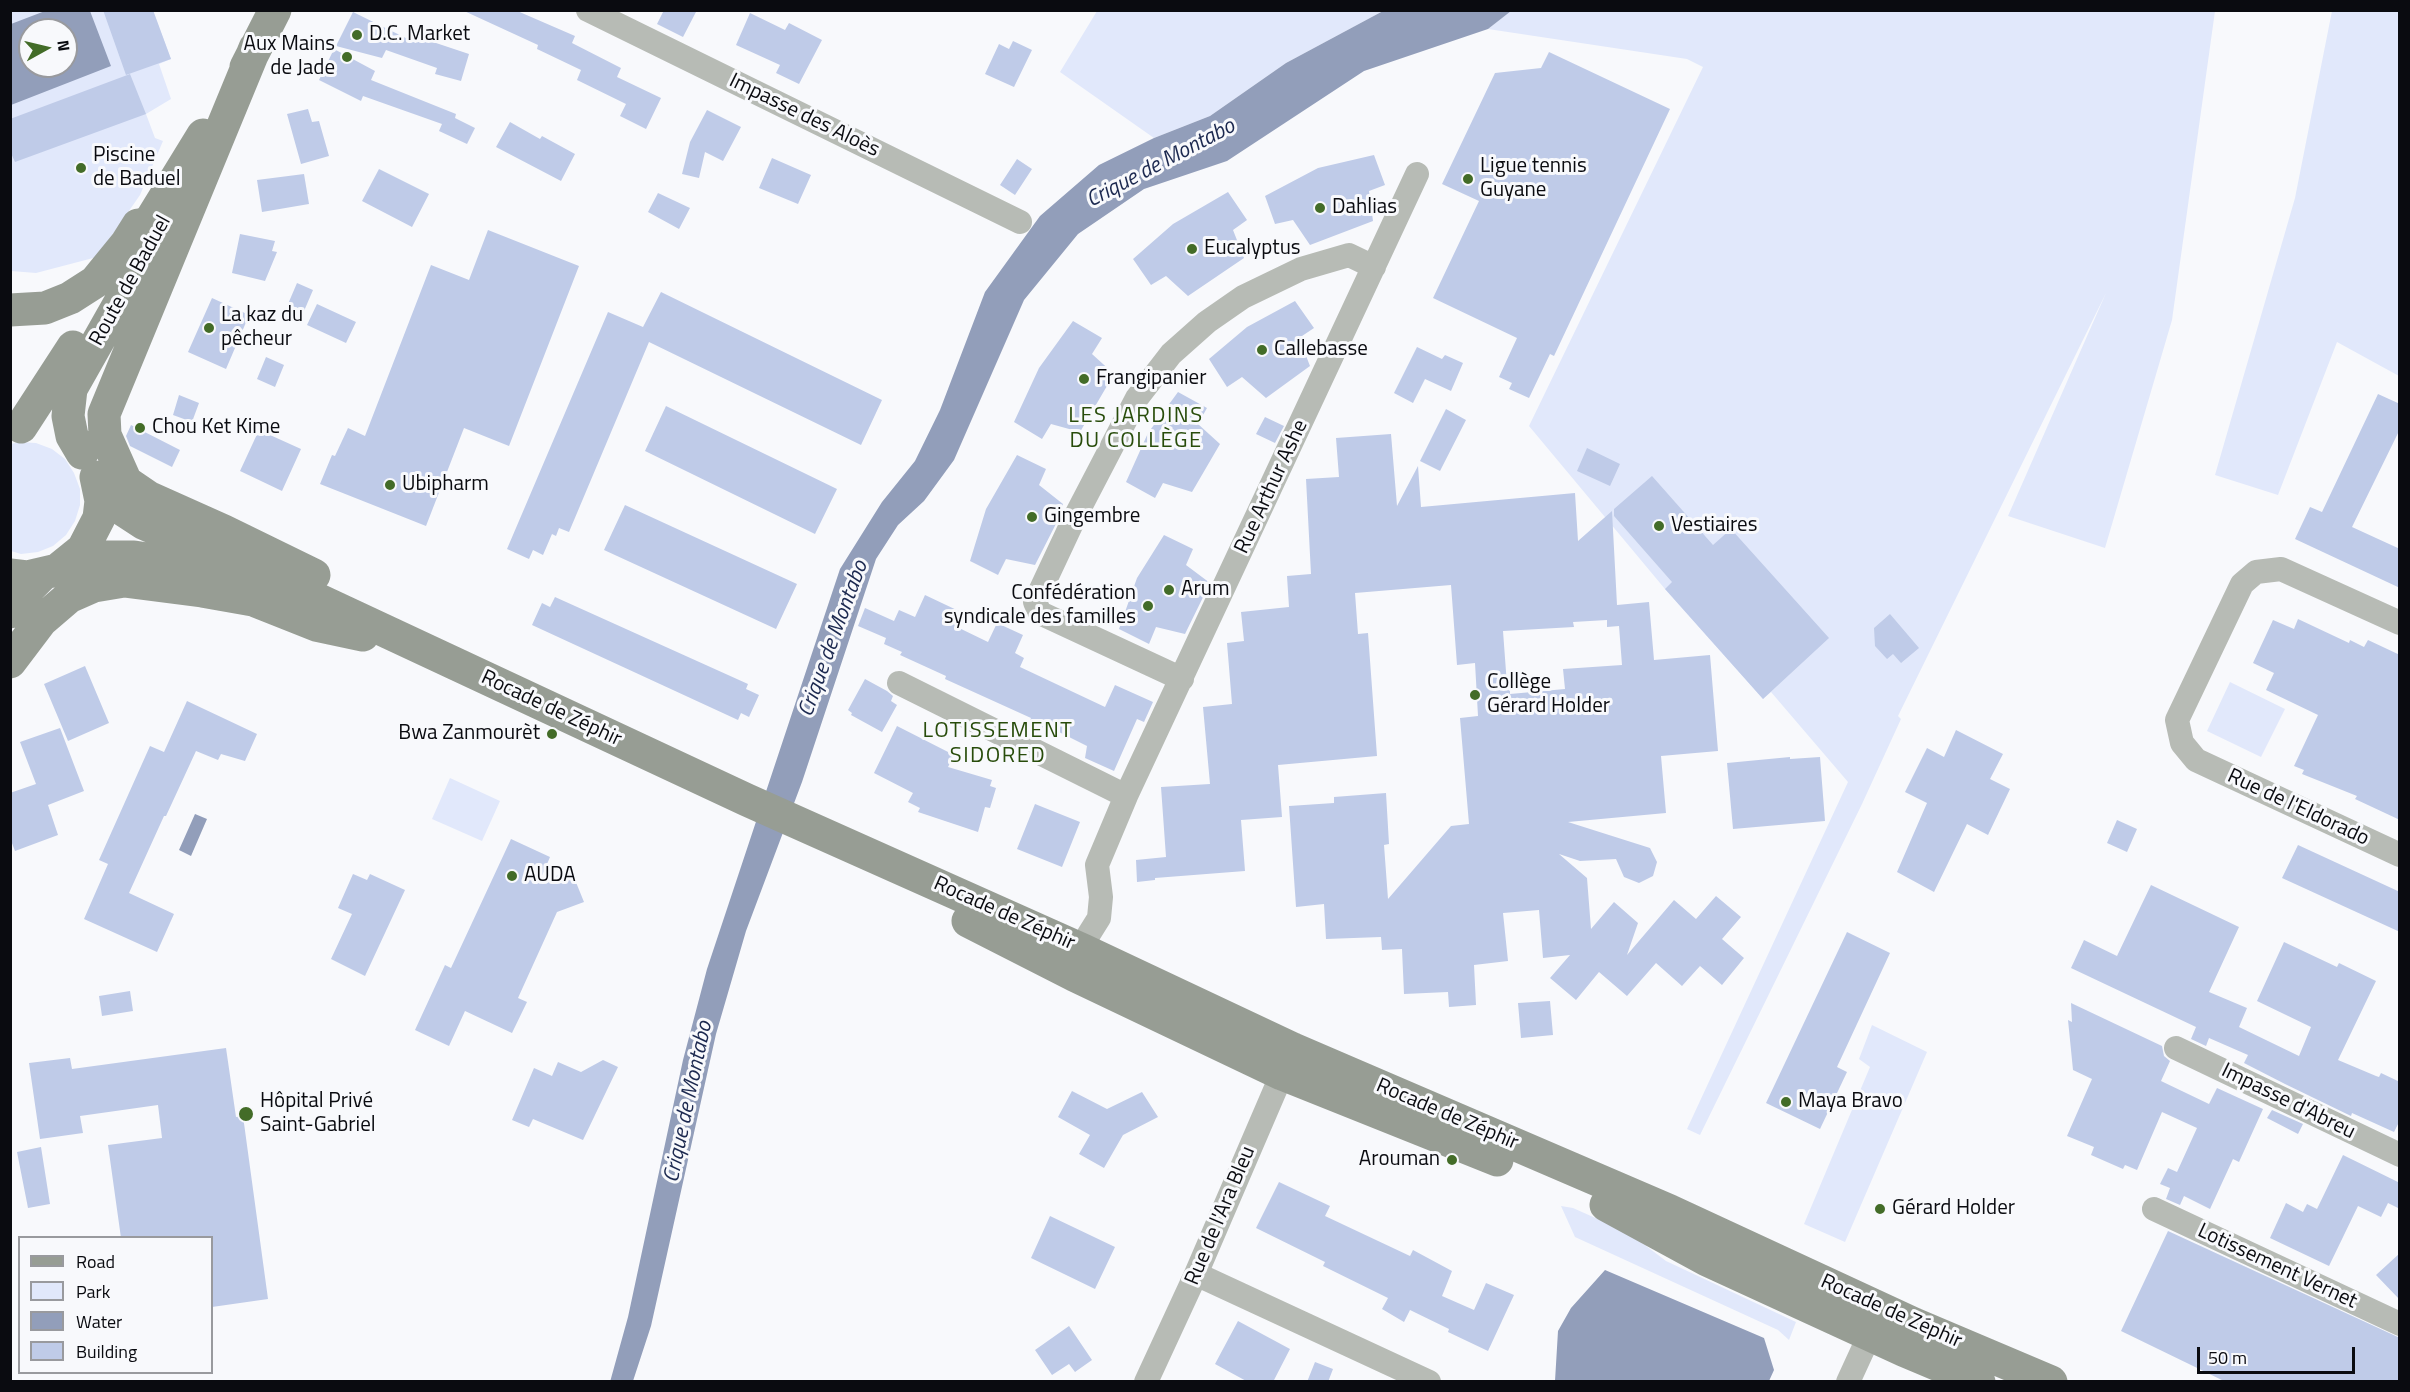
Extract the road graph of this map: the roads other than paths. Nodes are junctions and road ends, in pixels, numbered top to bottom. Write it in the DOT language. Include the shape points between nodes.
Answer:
graph roads {
  1 [pos="275,10"];
  2 [pos="588,10"];
  3 [pos="255,48"];
  4 [pos="1418,174"];
  5 [pos="1020,222"];
  6 [pos="1374,267"];
  7 [pos="10,310"];
  8 [pos="14,428"];
  9 [pos="82,453"];
  10 [pos="98,483"];
  11 [pos="71,562"];
  12 [pos="26,575"];
  13 [pos="291,587"];
  14 [pos="10,612"];
  15 [pos="2400,623"];
  16 [pos="426,650"];
  17 [pos="10,662"];
  18 [pos="1182,679"];
  19 [pos="899,683"];
  20 [pos="1126,796"];
  21 [pos="2400,855"];
  22 [pos="1082,953"];
  23 [pos="2176,1048"];
  24 [pos="1287,1061"];
  25 [pos="2400,1155"];
  26 [pos="2154,1209"];
  27 [pos="1196,1274"];
  28 [pos="1876,1322"];
  29 [pos="2400,1324"];
  30 [pos="1146,1382"];
  31 [pos="1429,1382"];
  32 [pos="1848,1382"];
  33 [pos="1979,1382"];
  34 [pos="2051,1382"];
  1 -- 3 [label="main road, Route de Baduel"];
  2 -- 5 [label="street, Impasse des Aloès"];
  3 -- 7 [label="main road" via="218,96 126,244 95,282 45,308"];
  3 -- 8 [label="main road, Route de Baduel" via="105,297"];
  3 -- 9 [label="main road, Route de Baduel" via="169,215 71,389 68,416 72,436"];
  3 -- 16 [label="main road" via="104,414 105,435 126,482 148,497 266,550 328,583 398,624"];
  4 -- 6 [label="street, Rue Arthur Ashe"];
  6 -- 18 [label="street, Rue Arthur Ashe"];
  6 -- 18 [label="street" via="1349,255 1301,269 1244,297 1207,322 1171,354 1137,398 1035,602 1040,613"];
  8 -- 9 [label="main road" via="44,429 65,438"];
  9 -- 10 [label="main road, Route de Baduel"];
  10 -- 11 [label="main road" via="101,501 96,526 84,549"];
  10 -- 13 [label="main road, Rocade de Zéphir" via="117,506 143,523"];
  11 -- 12 [label="main road"];
  11 -- 13 [label="main road, Rocade de Zéphir" via="134,557"];
  12 -- 14 [label="main road"];
  13 -- 16 [label="main road, Rocade de Zéphir"];
  15 -- 21 [label="street, Rue de l'Eldorado" via="2281,569 2256,573 2242,584 2177,720 2182,743 2196,760"];
  16 -- 17 [label="main road" via="316,625 253,600 124,581 94,586 69,597 41,621"];
  16 -- 22 [label="main road, Rocade de Zéphir" via="844,843 959,916"];
  18 -- 20 [label="street, Rue Arthur Ashe"];
  19 -- 20 [label="street"];
  20 -- 22 [label="street, Rue Arthur Ashe" via="1096,865 1101,897 1099,918"];
  22 -- 24 [label="main road, Rocade de Zéphir"];
  23 -- 25 [label="street, Impasse d'Abreu"];
  24 -- 27 [label="street, Rue de l'Ara Bleu"];
  24 -- 28 [label="main road, Rocade de Zéphir" via="1619,1211 1693,1253"];
  26 -- 29 [label="street, Lotissement Vernet"];
  27 -- 30 [label="street, Rue de l'Ara Bleu"];
  27 -- 31 [label="street"];
  28 -- 32 [label="street"];
  28 -- 33 [label="main road, Rocade de Zéphir"];
  28 -- 34 [label="main road, Rocade de Zéphir"];
}
